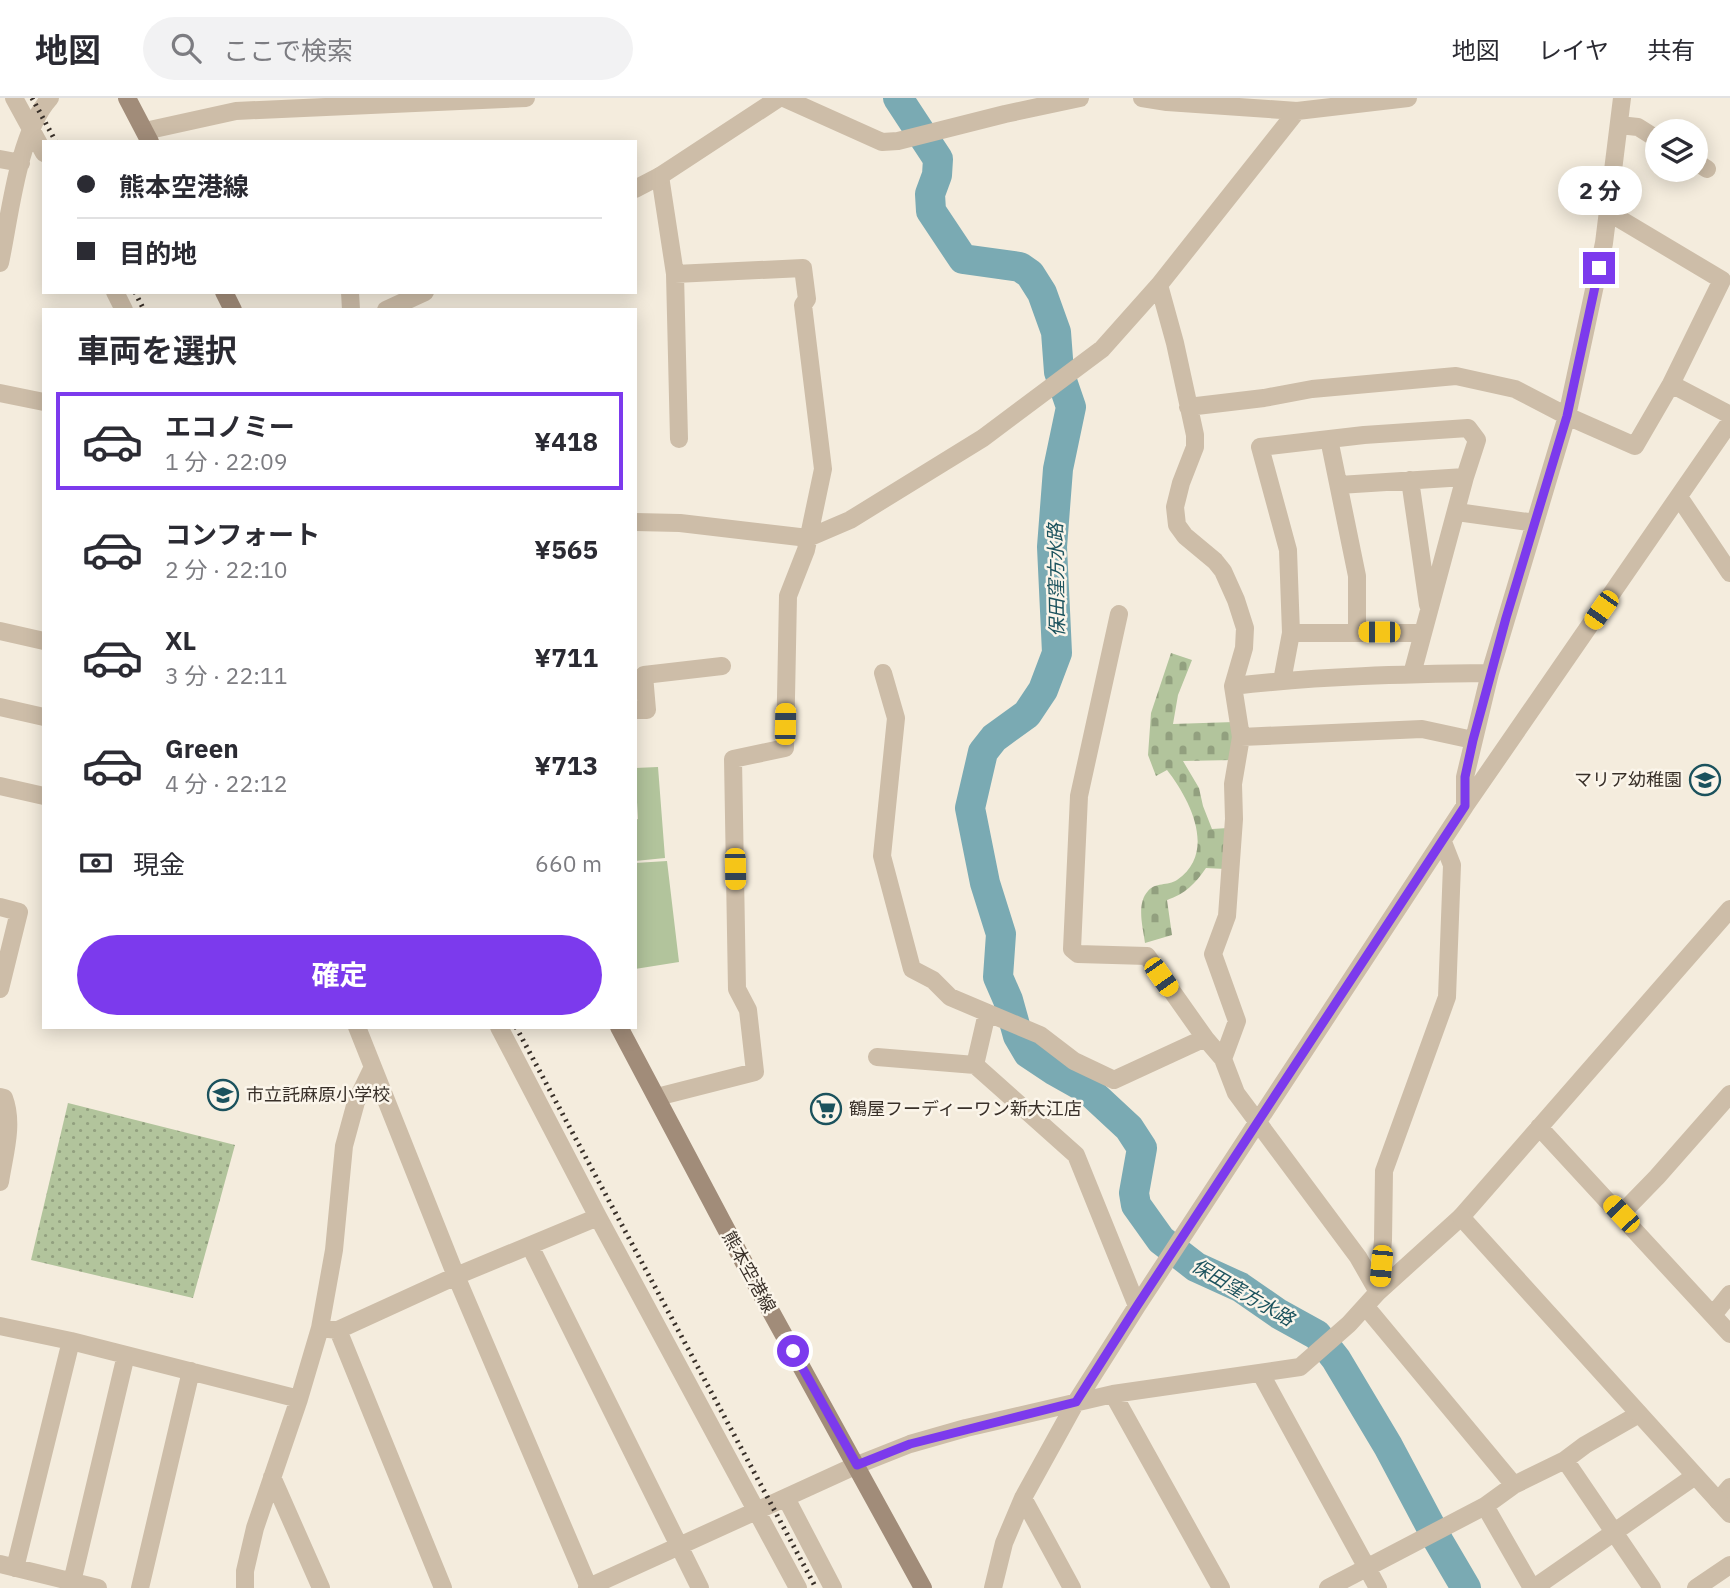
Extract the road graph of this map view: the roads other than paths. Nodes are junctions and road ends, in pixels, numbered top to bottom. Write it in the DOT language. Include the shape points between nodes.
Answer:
graph roads {
  1 [pos="14,98"];
  2 [pos="50,98"];
  3 [pos="127,98"];
  4 [pos="526,98"];
  5 [pos="781,98"];
  6 [pos="1080,98"];
  7 [pos="1142,98"];
  8 [pos="1408,98"];
  9 [pos="1622,98"];
  10 [pos="483,99"];
  11 [pos="1194,101"];
  12 [pos="1297,111"];
  13 [pos="1619,125"];
  14 [pos="31,128"];
  15 [pos="1645,132"];
  16 [pos="147,137"];
  17 [pos="42,149"];
  18 [pos="0,159"];
  19 [pos="21,163"];
  20 [pos="660,176"];
  21 [pos="637,188"];
  22 [pos="1608,212"];
  23 [pos="0,263"];
  24 [pos="675,274"];
  25 [pos="1159,285"];
  26 [pos="421,294"];
  27 [pos="390,308"];
  28 [pos="1671,384"];
  29 [pos="0,393"];
  30 [pos="42,402"];
  31 [pos="1188,407"];
  32 [pos="1730,415"];
  33 [pos="1567,416"];
  34 [pos="1730,422"];
  35 [pos="679,439"];
  36 [pos="1329,439"];
  37 [pos="1465,477"];
  38 [pos="1410,480"];
  39 [pos="1339,485"];
  40 [pos="1679,496"];
  41 [pos="1457,512"];
  42 [pos="637,522"];
  43 [pos="1535,523"];
  44 [pos="808,538"];
  45 [pos="1730,573"];
  46 [pos="1430,609"];
  47 [pos="1119,614"];
  48 [pos="0,631"];
  49 [pos="1357,632"];
  50 [pos="1291,633"];
  51 [pos="1423,633"];
  52 [pos="42,641"];
  53 [pos="722,666"];
  54 [pos="883,673"];
  55 [pos="1490,673"];
  56 [pos="1412,674"];
  57 [pos="1282,681"];
  58 [pos="1234,687"];
  59 [pos="0,707"];
  60 [pos="637,710"];
  61 [pos="42,717"];
  62 [pos="1241,737"];
  63 [pos="1473,740"];
  64 [pos="0,786"];
  65 [pos="42,796"];
  66 [pos="1465,806"];
  67 [pos="1443,842"];
  68 [pos="0,907"];
  69 [pos="1730,909"];
  70 [pos="0,989"];
  71 [pos="988,1013"];
  72 [pos="358,1029"];
  73 [pos="500,1029"];
  74 [pos="620,1029"];
  75 [pos="1205,1038"];
  76 [pos="877,1057"];
  77 [pos="1223,1059"];
  78 [pos="975,1065"];
  79 [pos="372,1069"];
  80 [pos="1730,1094"];
  81 [pos="0,1097"];
  82 [pos="657,1097"];
  83 [pos="1259,1122"];
  84 [pos="1539,1127"];
  85 [pos="0,1182"];
  86 [pos="1621,1214"];
  87 [pos="598,1217"];
  88 [pos="1461,1217"];
  89 [pos="530,1245"];
  90 [pos="456,1276"];
  91 [pos="1378,1292"];
  92 [pos="1730,1294"];
  93 [pos="1137,1306"];
  94 [pos="1366,1307"];
  95 [pos="1713,1315"];
  96 [pos="0,1326"];
  97 [pos="320,1328"];
  98 [pos="338,1331"];
  99 [pos="1730,1334"];
  100 [pos="71,1341"];
  101 [pos="126,1355"];
  102 [pos="191,1371"];
  103 [pos="1261,1374"];
  104 [pos="1112,1394"];
  105 [pos="299,1399"];
  106 [pos="1076,1402"];
  107 [pos="1639,1414"];
  108 [pos="1565,1460"];
  109 [pos="857,1465"];
  110 [pos="1695,1476"];
  111 [pos="272,1477"];
  112 [pos="1514,1485"];
  113 [pos="1730,1487"];
  114 [pos="786,1498"];
  115 [pos="1023,1498"];
  116 [pos="1718,1501"];
  117 [pos="1485,1506"];
  118 [pos="759,1511"];
  119 [pos="1730,1514"];
  120 [pos="1614,1533"];
  121 [pos="679,1548"];
  122 [pos="1730,1565"];
  123 [pos="7,1566"];
  124 [pos="1366,1568"];
  125 [pos="38,1581"];
  126 [pos="72,1582"];
  127 [pos="98,1588"];
  128 [pos="140,1588"];
  129 [pos="245,1588"];
  130 [pos="321,1588"];
  131 [pos="443,1588"];
  132 [pos="588,1588"];
  133 [pos="701,1588"];
  134 [pos="798,1588"];
  135 [pos="833,1588"];
  136 [pos="923,1588"];
  137 [pos="993,1588"];
  138 [pos="1072,1588"];
  139 [pos="1221,1588"];
  140 [pos="1328,1588"];
  141 [pos="1378,1588"];
  142 [pos="1533,1588"];
  143 [pos="1652,1588"];
  144 [pos="1696,1588"];
  1 -- 14 [label="street"];
  2 -- 14 [label="street"];
  3 -- 16 [label="main road"];
  4 -- 10 [label="street"];
  5 -- 6 [label="street" via="882,142"];
  5 -- 20 [label="street"];
  7 -- 11 [label="street"];
  8 -- 12 [label="street"];
  9 -- 13 [label="street"];
  10 -- 16 [label="street" via="236,111"];
  11 -- 12 [label="street"];
  12 -- 25 [label="street"];
  13 -- 15 [label="street"];
  13 -- 22 [label="street"];
  14 -- 17 [label="street"];
  14 -- 19 [label="street"];
  18 -- 19 [label="street"];
  19 -- 23 [label="street"];
  20 -- 21 [label="street"];
  20 -- 24 [label="street"];
  22 -- 28 [label="street" via="1722,280"];
  22 -- 33 [label="street"];
  24 -- 35 [label="street"];
  24 -- 44 [label="street" via="803,268 807,299 803,305 823,469"];
  25 -- 31 [label="street"];
  25 -- 44 [label="street" via="1102,349 984,438 850,520"];
  26 -- 27 [label="street"];
  28 -- 32 [label="street"];
  28 -- 33 [label="street" via="1635,446"];
  29 -- 30 [label="street"];
  31 -- 33 [label="street" via="1312,389 1456,376 1515,389"];
  31 -- 58 [label="street" via="1195,447 1175,507 1177,524 1223,571 1236,600 1245,637"];
  33 -- 43 [label="street"];
  34 -- 40 [label="street"];
  36 -- 37 [label="street" via="1468,428 1477,440"];
  36 -- 39 [label="street"];
  36 -- 50 [label="street" via="1260,447 1288,550"];
  37 -- 38 [label="street"];
  37 -- 41 [label="street"];
  38 -- 39 [label="street"];
  38 -- 46 [label="street"];
  39 -- 49 [label="street" via="1357,576"];
  40 -- 45 [label="street"];
  40 -- 66 [label="street"];
  41 -- 43 [label="street"];
  41 -- 46 [label="street"];
  42 -- 44 [label="street"];
  43 -- 55 [label="street"];
  44 -- 82 [label="street" via="788,596 785,748 733,759 737,989 748,1010 755,1072"];
  46 -- 51 [label="street"];
  47 -- 75 [label="street" via="1079,796 1072,948 1078,954 1147,956"];
  48 -- 52 [label="street"];
  49 -- 50 [label="street"];
  49 -- 51 [label="street"];
  50 -- 57 [label="street"];
  51 -- 56 [label="street"];
  53 -- 60 [label="street" via="644,675 647,710"];
  54 -- 71 [label="street" via="896,718 882,856 912,969 933,980 950,997"];
  55 -- 56 [label="street"];
  55 -- 63 [label="street"];
  56 -- 57 [label="street"];
  57 -- 58 [label="street"];
  58 -- 62 [label="street"];
  59 -- 61 [label="street"];
  62 -- 63 [label="street" via="1422,729"];
  62 -- 77 [label="street" via="1233,784 1227,916 1213,954 1237,1021"];
  63 -- 66 [label="street"];
  64 -- 65 [label="street"];
  66 -- 67 [label="street"];
  67 -- 83 [label="street"];
  67 -- 91 [label="street" via="1452,865 1447,998 1384,1171"];
  68 -- 70 [label="street" via="19,912"];
  69 -- 84 [label="street"];
  71 -- 75 [label="street" via="1040,1035 1074,1061 1114,1080"];
  71 -- 78 [label="street"];
  72 -- 79 [label="street"];
  73 -- 87 [label="street"];
  74 -- 82 [label="main road, 熊本空港線"];
  75 -- 77 [label="street"];
  76 -- 78 [label="street"];
  77 -- 83 [label="street" via="1237,1093"];
  78 -- 93 [label="street" via="1076,1154"];
  79 -- 90 [label="street"];
  79 -- 97 [label="street" via="356,1102 344,1146 334,1251"];
  80 -- 86 [label="street"];
  81 -- 85 [label="street" via="8,1109 9,1127"];
  82 -- 109 [label="main road, 熊本空港線"];
  83 -- 91 [label="street" via="1358,1257"];
  83 -- 93 [label="street"];
  84 -- 86 [label="street"];
  84 -- 88 [label="street"];
  86 -- 95 [label="street"];
  87 -- 89 [label="street"];
  87 -- 118 [label="street"];
  88 -- 91 [label="street"];
  88 -- 107 [label="street"];
  89 -- 90 [label="street"];
  89 -- 121 [label="street"];
  90 -- 98 [label="street"];
  90 -- 132 [label="street"];
  91 -- 94 [label="street"];
  92 -- 95 [label="street"];
  93 -- 106 [label="street"];
  94 -- 103 [label="street" via="1300,1367"];
  94 -- 112 [label="street"];
  95 -- 99 [label="street"];
  96 -- 100 [label="street"];
  97 -- 98 [label="street"];
  97 -- 105 [label="street"];
  98 -- 131 [label="street"];
  100 -- 101 [label="street"];
  100 -- 123 [label="street"];
  101 -- 102 [label="street"];
  101 -- 126 [label="street"];
  102 -- 105 [label="street"];
  102 -- 128 [label="street"];
  103 -- 104 [label="street"];
  103 -- 124 [label="street"];
  104 -- 106 [label="street"];
  104 -- 139 [label="street"];
  105 -- 111 [label="street"];
  106 -- 109 [label="street" via="910,1444"];
  106 -- 115 [label="street"];
  107 -- 108 [label="street"];
  107 -- 110 [label="street"];
  108 -- 112 [label="street"];
  108 -- 120 [label="street"];
  109 -- 114 [label="street"];
  109 -- 136 [label="main road, 熊本空港線"];
  110 -- 116 [label="street"];
  110 -- 120 [label="street"];
  111 -- 129 [label="street" via="255,1528"];
  111 -- 130 [label="street"];
  112 -- 117 [label="street"];
  113 -- 116 [label="street"];
  114 -- 118 [label="street"];
  114 -- 135 [label="street"];
  115 -- 137 [label="street" via="1004,1543"];
  115 -- 138 [label="street"];
  116 -- 119 [label="street"];
  117 -- 124 [label="street"];
  117 -- 142 [label="street"];
  118 -- 121 [label="street"];
  118 -- 134 [label="street"];
  120 -- 142 [label="street"];
  120 -- 143 [label="street"];
  121 -- 132 [label="street"];
  121 -- 133 [label="street"];
  122 -- 144 [label="street"];
  123 -- 125 [label="street"];
  124 -- 140 [label="street"];
  124 -- 141 [label="street"];
  125 -- 126 [label="street"];
  126 -- 127 [label="street"];
}
